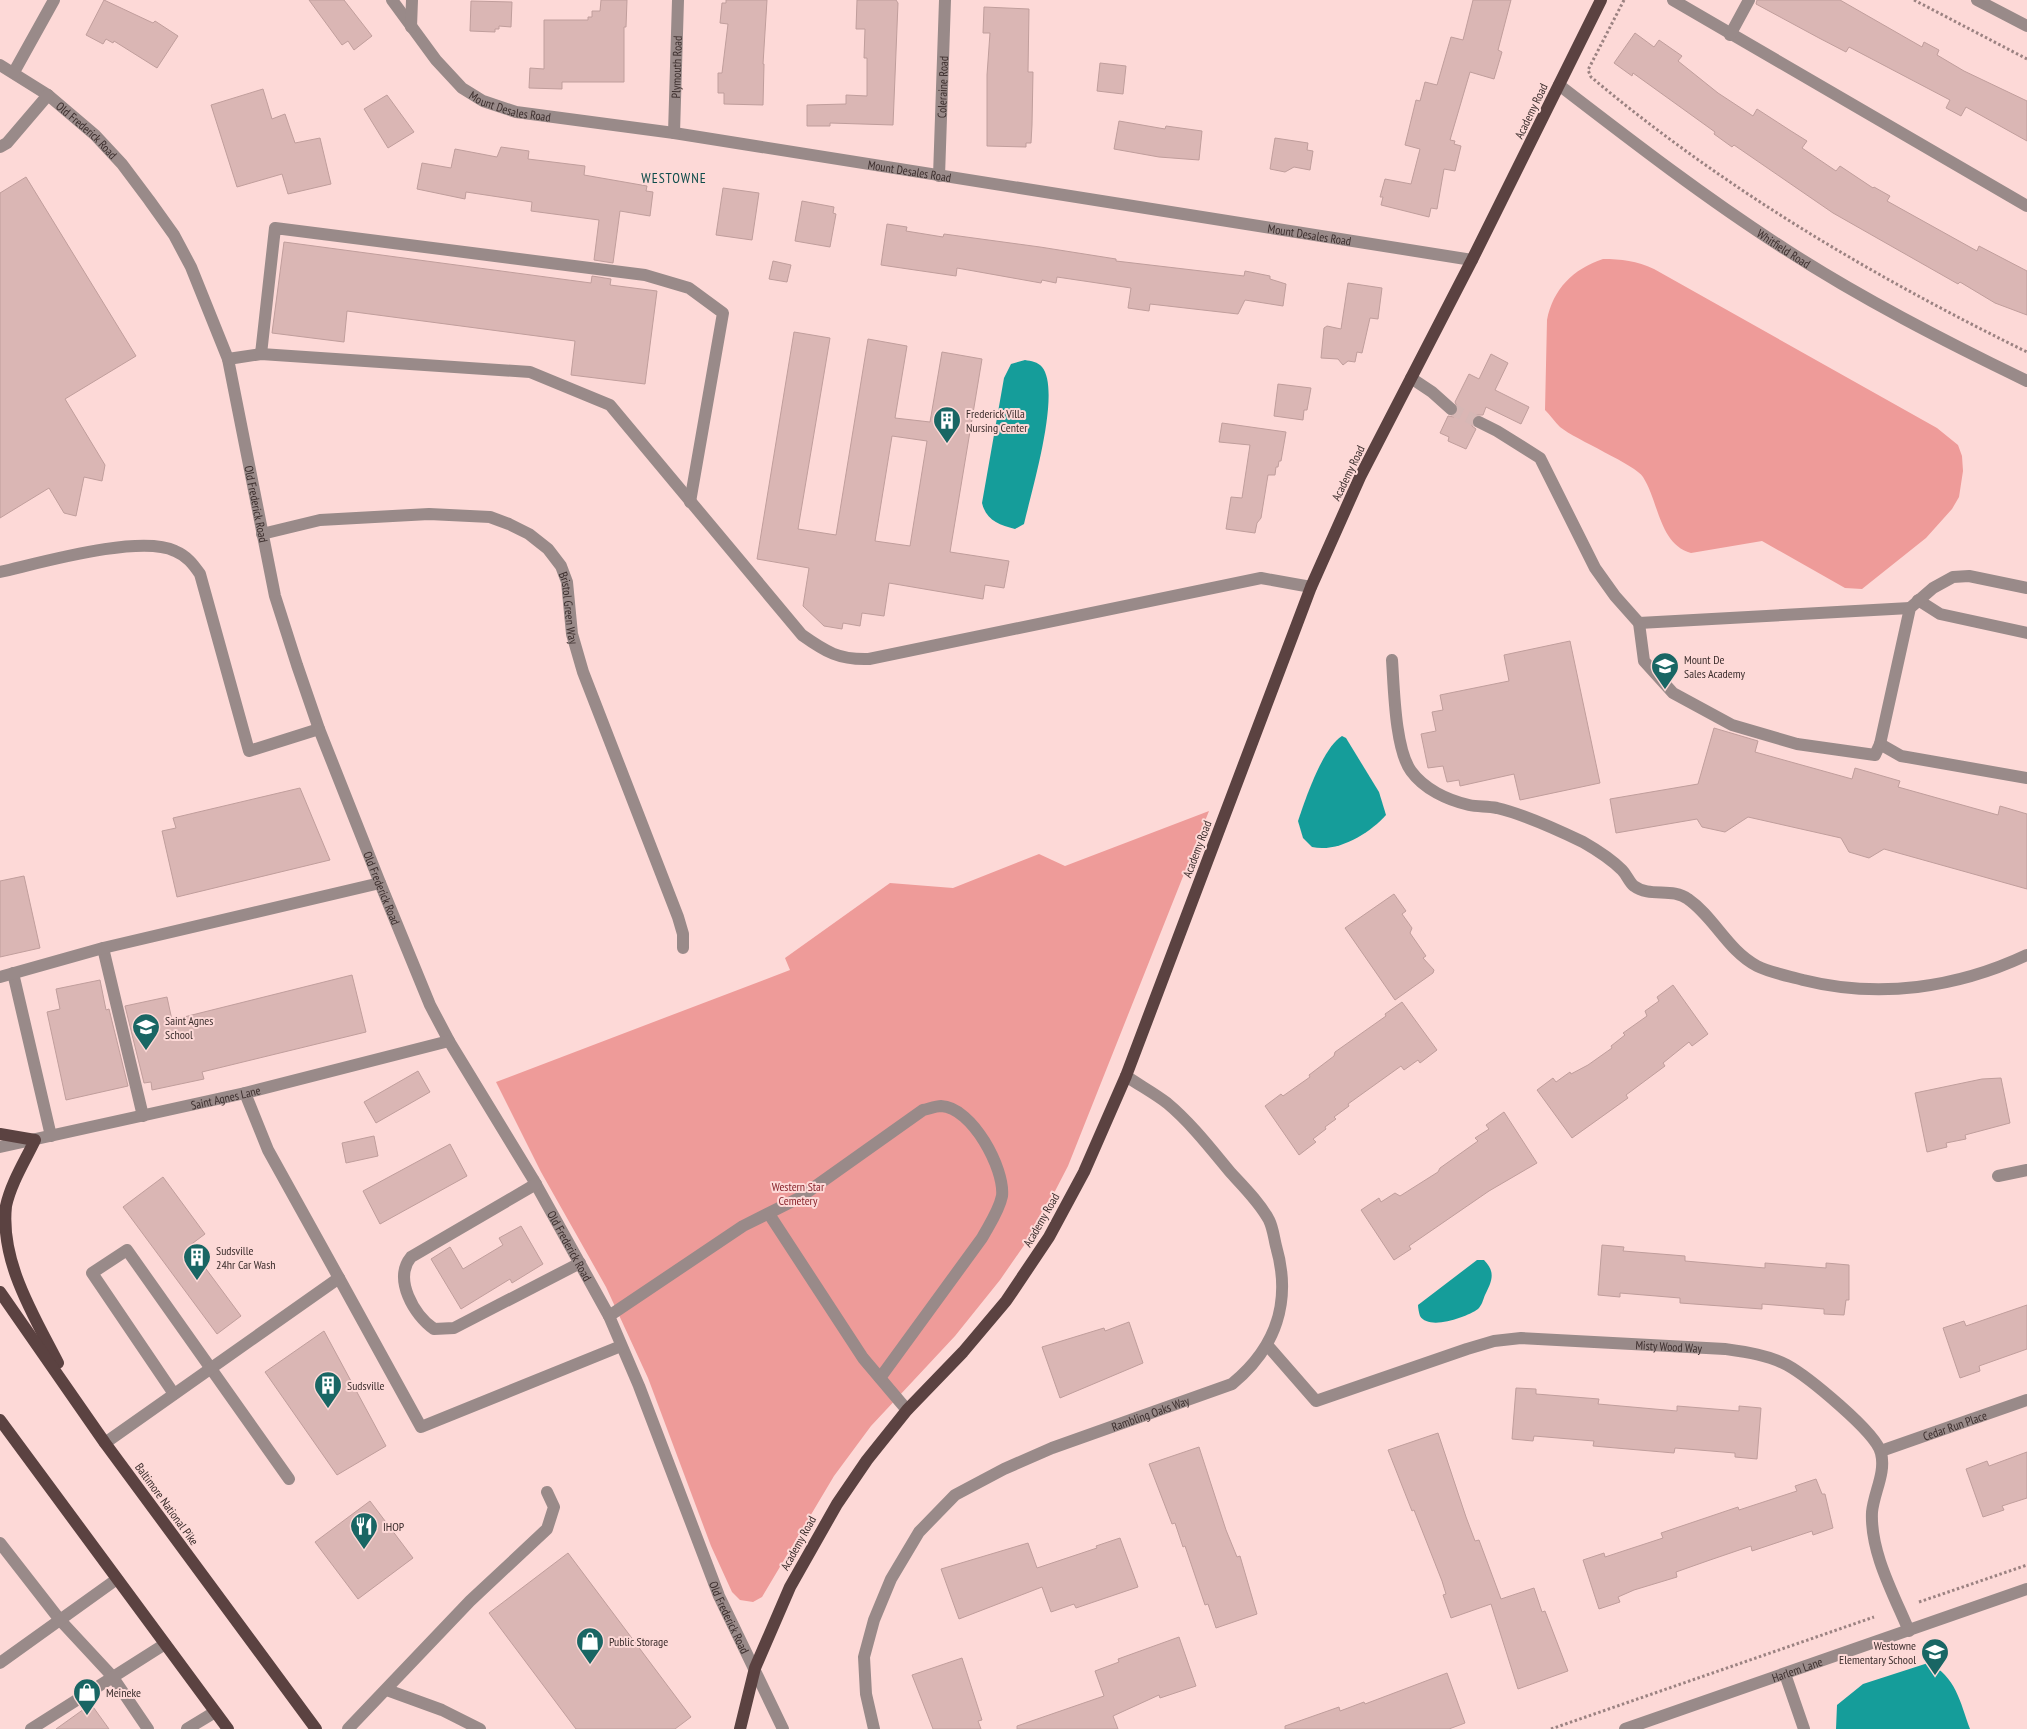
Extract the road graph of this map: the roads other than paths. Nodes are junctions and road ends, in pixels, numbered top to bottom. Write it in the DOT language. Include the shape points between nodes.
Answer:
graph roads {
  1 [pos="54,0"];
  2 [pos="392,0"];
  3 [pos="412,0"];
  4 [pos="678,0"];
  5 [pos="945,0"];
  6 [pos="1601,0"];
  7 [pos="1673,0"];
  8 [pos="1749,0"];
  9 [pos="1977,0"];
  10 [pos="2027,26"];
  11 [pos="411,27"];
  12 [pos="1730,35"];
  13 [pos="0,65"];
  14 [pos="14,72"];
  15 [pos="1559,85"];
  16 [pos="48,95"];
  17 [pos="674,133"];
  18 [pos="0,147"];
  19 [pos="939,176"];
  20 [pos="2027,206"];
  21 [pos="1472,260"];
  22 [pos="261,354"];
  23 [pos="228,360"];
  24 [pos="1411,378"];
  25 [pos="2027,381"];
  26 [pos="1451,409"];
  27 [pos="1479,422"];
  28 [pos="690,502"];
  29 [pos="262,534"];
  30 [pos="0,572"];
  31 [pos="1311,587"];
  32 [pos="2027,588"];
  33 [pos="1914,604"];
  34 [pos="1639,623"];
  35 [pos="2027,633"];
  36 [pos="1392,660"];
  37 [pos="319,729"];
  38 [pos="1880,744"];
  39 [pos="2027,778"];
  40 [pos="380,883"];
  41 [pos="103,948"];
  42 [pos="683,948"];
  43 [pos="2027,955"];
  44 [pos="13,973"];
  45 [pos="0,977"];
  46 [pos="449,1041"];
  47 [pos="1126,1076"];
  48 [pos="245,1092"];
  49 [pos="143,1116"];
  50 [pos="0,1134"];
  51 [pos="51,1136"];
  52 [pos="35,1140"];
  53 [pos="0,1147"];
  54 [pos="2027,1170"];
  55 [pos="1998,1176"];
  56 [pos="536,1184"];
  57 [pos="769,1214"];
  58 [pos="580,1263"];
  59 [pos="339,1278"];
  60 [pos="0,1292"];
  61 [pos="609,1316"];
  62 [pos="621,1346"];
  63 [pos="1268,1346"];
  64 [pos="210,1368"];
  65 [pos="880,1378"];
  66 [pos="174,1394"];
  67 [pos="2027,1400"];
  68 [pos="79,1405"];
  69 [pos="907,1410"];
  70 [pos="0,1420"];
  71 [pos="0,1425"];
  72 [pos="105,1443"];
  73 [pos="18,1446"];
  74 [pos="1881,1451"];
  75 [pos="289,1479"];
  76 [pos="547,1492"];
  77 [pos="0,1543"];
  78 [pos="117,1579"];
  79 [pos="2027,1589"];
  80 [pos="60,1620"];
  81 [pos="1909,1631"];
  82 [pos="164,1644"];
  83 [pos="0,1662"];
  84 [pos="755,1668"];
  85 [pos="1785,1674"];
  86 [pos="112,1676"];
  87 [pos="387,1690"];
  88 [pos="216,1712"];
  89 [pos="31,1729"];
  90 [pos="148,1729"];
  91 [pos="188,1729"];
  92 [pos="228,1729"];
  93 [pos="316,1729"];
  94 [pos="348,1729"];
  95 [pos="480,1729"];
  96 [pos="740,1729"];
  97 [pos="783,1729"];
  98 [pos="874,1729"];
  99 [pos="1624,1729"];
  100 [pos="1804,1729"];
  1 -- 14 [label="street"];
  2 -- 11 [label="street, Mount Desales Road"];
  3 -- 11 [label="street"];
  4 -- 17 [label="street, Plymouth Road"];
  5 -- 19 [label="street, Coleraine Road"];
  6 -- 15 [label="main road, Academy Road"];
  7 -- 12 [label="street"];
  8 -- 12 [label="street"];
  9 -- 10 [label="street"];
  11 -- 17 [label="street, Mount Desales Road" via="462,88 483,101 516,112"];
  12 -- 20 [label="street"];
  13 -- 14 [label="street, Old Frederick Road"];
  14 -- 16 [label="street, Old Frederick Road"];
  15 -- 21 [label="main road, Academy Road"];
  15 -- 25 [label="street, Whitfield Road" via="1672,172 1785,250 1890,312"];
  16 -- 18 [label="street"];
  16 -- 23 [label="street, Old Frederick Road" via="95,135 122,164 174,236 191,267"];
  17 -- 19 [label="street, Mount Desales Road"];
  19 -- 21 [label="street, Mount Desales Road"];
  21 -- 24 [label="main road, Academy Road"];
  22 -- 23 [label="street"];
  22 -- 28 [label="street" via="530,372 610,405"];
  22 -- 28 [label="street" via="275,228 645,275 689,288 723,313"];
  23 -- 29 [label="street, Old Frederick Road"];
  24 -- 26 [label="street"];
  24 -- 31 [label="main road, Academy Road" via="1360,477"];
  27 -- 34 [label="street" via="1540,458 1594,568"];
  28 -- 31 [label="street" via="802,634 825,651 847,660 869,659 1261,578"];
  29 -- 37 [label="street, Old Frederick Road" via="275,596"];
  29 -- 42 [label="street, Bristol Green Way" via="320,520 460,514 490,517 510,524 548,549 561,566 572,634 583,672 678,917"];
  30 -- 37 [label="street" via="81,554 148,544 174,550 190,560 200,574 248,751"];
  31 -- 47 [label="main road, Academy Road"];
  32 -- 33 [label="street" via="1969,576 1954,577 1933,588"];
  33 -- 34 [label="street"];
  33 -- 35 [label="street" via="1940,614"];
  33 -- 38 [label="street"];
  34 -- 38 [label="street" via="1644,661 1655,675 1673,693 1732,726 1797,744 1875,754"];
  36 -- 43 [label="street" via="1402,752 1410,770 1423,785 1444,797 1469,805 1496,808 1583,842 1608,858 1633,885 1646,892 1669,892 1687,898 1736,950 1757,966 1832,988 1878,990 1967,979"];
  37 -- 40 [label="street, Old Frederick Road"];
  38 -- 39 [label="street" via="1901,756"];
  40 -- 41 [label="street"];
  40 -- 46 [label="street, Old Frederick Road" via="430,1004"];
  41 -- 44 [label="street"];
  41 -- 49 [label="street"];
  44 -- 45 [label="street"];
  44 -- 51 [label="street"];
  46 -- 48 [label="street, Saint Agnes Lane"];
  46 -- 56 [label="street, Old Frederick Road"];
  47 -- 63 [label="street, Rambling Oaks Way" via="1166,1103 1188,1124 1250,1194 1269,1221 1278,1252 1282,1302"];
  47 -- 69 [label="main road, Academy Road" via="1084,1172 1049,1236 1006,1301"];
  48 -- 49 [label="street, Saint Agnes Lane"];
  48 -- 59 [label="street" via="268,1150"];
  49 -- 51 [label="street, Saint Agnes Lane"];
  50 -- 52 [label="main road"];
  51 -- 52 [label="street, Saint Agnes Lane"];
  52 -- 53 [label="street, Saint Agnes Lane"];
  52 -- 68 [label="main road" via="6,1207 4,1242 13,1275"];
  54 -- 55 [label="street"];
  56 -- 58 [label="street, Old Frederick Road"];
  56 -- 58 [label="street" via="411,1257 403,1275 407,1293 417,1312 434,1329 454,1328"];
  57 -- 61 [label="street" via="743,1226"];
  57 -- 65 [label="street" via="863,1358"];
  57 -- 65 [label="street" via="799,1198 922,1110 942,1106 962,1114 980,1133 1001,1179 1002,1197 994,1217"];
  58 -- 61 [label="street, Old Frederick Road"];
  59 -- 62 [label="street" via="421,1427"];
  59 -- 64 [label="street"];
  60 -- 68 [label="main road, Baltimore National Pike"];
  61 -- 62 [label="street, Old Frederick Road"];
  62 -- 84 [label="street, Old Frederick Road" via="719,1596"];
  63 -- 74 [label="street, Misty Wood Way" via="1316,1401 1467,1348 1521,1338 1725,1349 1757,1354 1786,1365 1814,1383 1868,1432"];
  63 -- 98 [label="street, Rambling Oaks Way" via="1251,1369 1232,1384 1052,1448 955,1496 919,1532 891,1579 874,1620 864,1657 866,1694"];
  64 -- 66 [label="street"];
  64 -- 66 [label="street" via="127,1250 92,1273"];
  64 -- 75 [label="street"];
  65 -- 69 [label="street"];
  66 -- 72 [label="street"];
  67 -- 74 [label="street, Cedar Run Place"];
  68 -- 72 [label="main road, Baltimore National Pike"];
  69 -- 84 [label="main road, Academy Road" via="867,1460 812,1543"];
  70 -- 73 [label="main road"];
  71 -- 73 [label="main road"];
  72 -- 93 [label="main road, Baltimore National Pike"];
  73 -- 78 [label="main road"];
  74 -- 81 [label="street" via="1882,1472 1872,1512 1874,1533 1881,1562"];
  76 -- 87 [label="street" via="554,1508 547,1529 470,1601"];
  77 -- 80 [label="street"];
  78 -- 80 [label="street"];
  78 -- 82 [label="main road"];
  79 -- 81 [label="street, Harlem Lane"];
  80 -- 83 [label="street"];
  80 -- 86 [label="street"];
  81 -- 85 [label="street, Harlem Lane"];
  82 -- 86 [label="street"];
  82 -- 88 [label="main road"];
  84 -- 96 [label="main road, Academy Road"];
  84 -- 97 [label="street, Old Frederick Road"];
  85 -- 99 [label="street, Harlem Lane"];
  85 -- 100 [label="street"];
  86 -- 89 [label="street"];
  86 -- 90 [label="street"];
  87 -- 94 [label="street"];
  87 -- 95 [label="street" via="442,1710"];
  88 -- 91 [label="street"];
  88 -- 92 [label="main road"];
}
